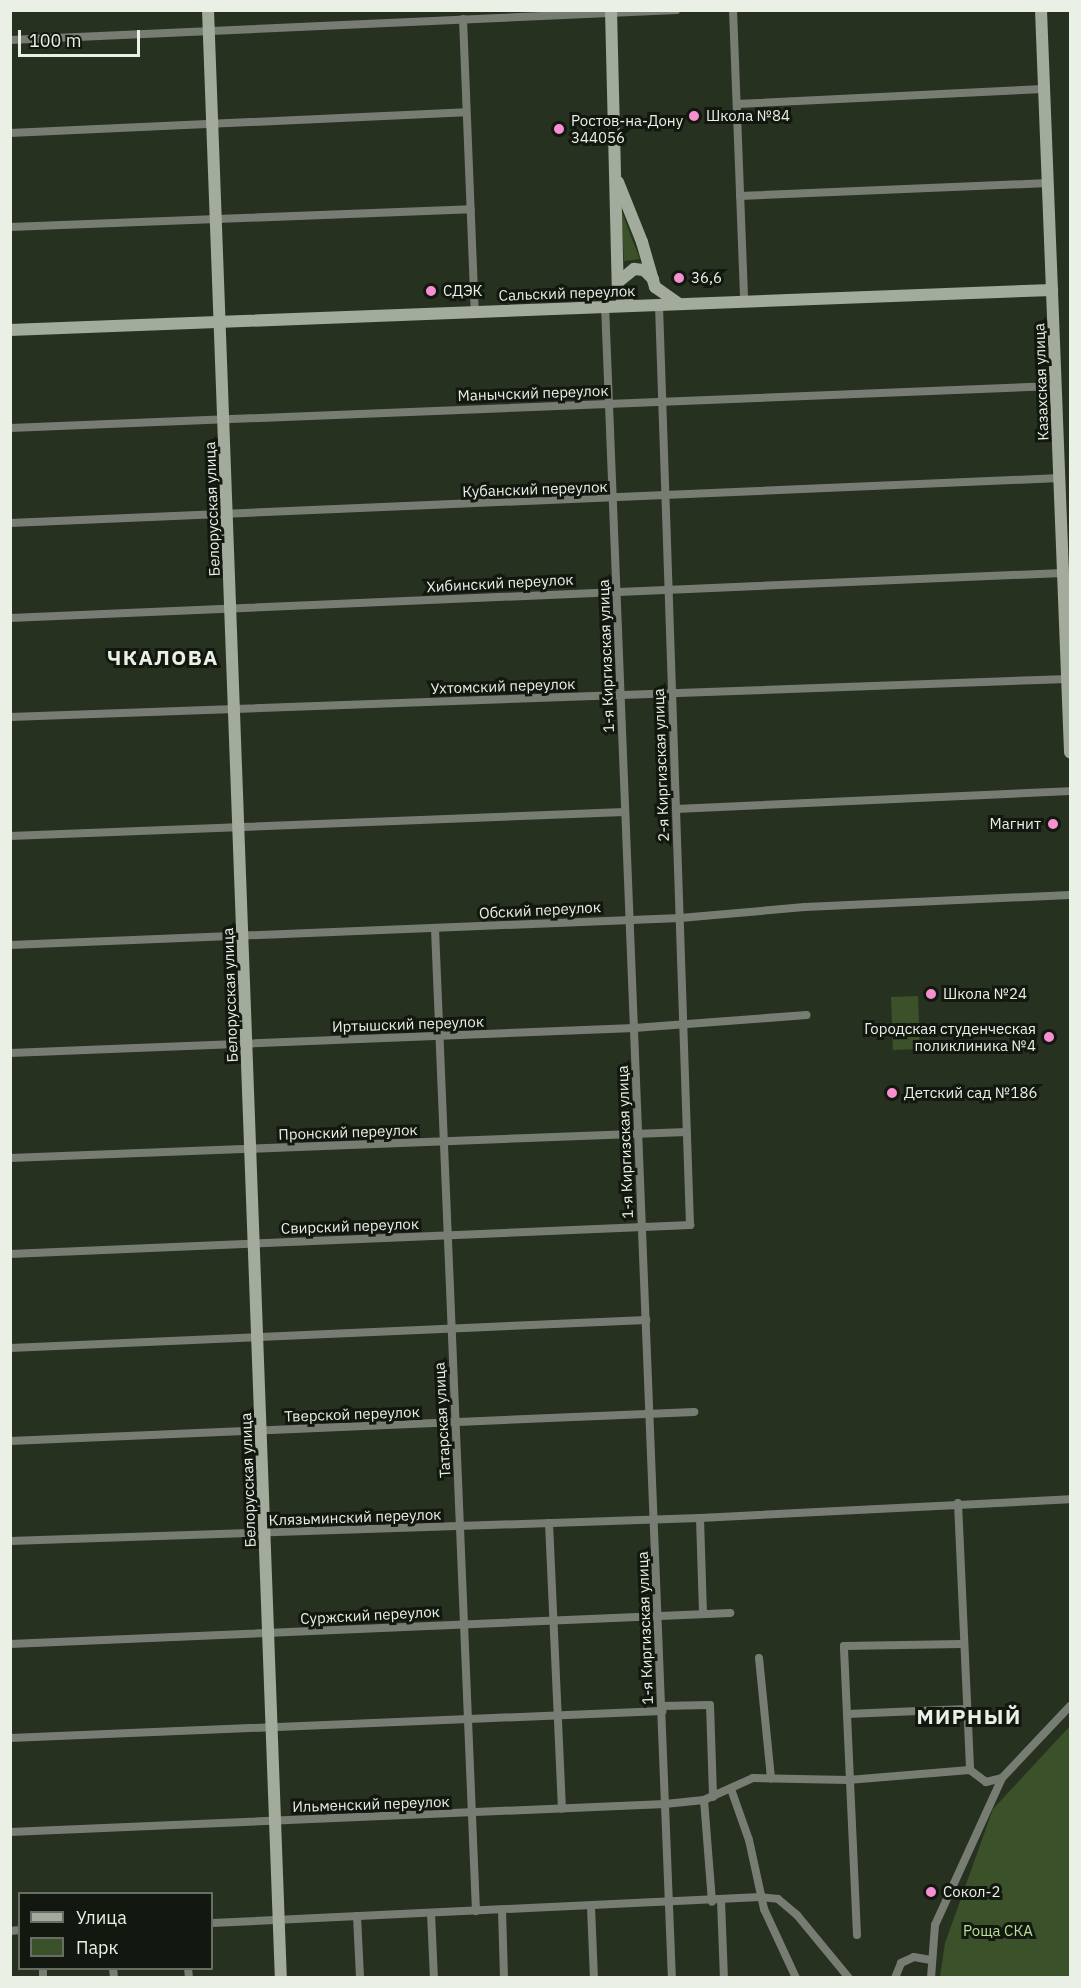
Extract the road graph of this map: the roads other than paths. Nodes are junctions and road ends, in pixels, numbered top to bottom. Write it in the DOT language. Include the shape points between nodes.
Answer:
graph roads {
  1 [pos="208,10"];
  2 [pos="676,10"];
  3 [pos="733,10"];
  4 [pos="1041,10"];
  5 [pos="611,12"];
  6 [pos="463,19"];
  7 [pos="209,32"];
  8 [pos="10,40"];
  9 [pos="1044,89"];
  10 [pos="737,104"];
  11 [pos="466,112"];
  12 [pos="212,123"];
  13 [pos="10,133"];
  14 [pos="618,181"];
  15 [pos="1048,183"];
  16 [pos="740,196"];
  17 [pos="471,209"];
  18 [pos="216,218"];
  19 [pos="10,227"];
  20 [pos="618,284"];
  21 [pos="654,284"];
  22 [pos="1052,290"];
  23 [pos="744,302"];
  24 [pos="659,304"];
  25 [pos="679,304"];
  26 [pos="589,305"];
  27 [pos="605,305"];
  28 [pos="635,306"];
  29 [pos="475,312"];
  30 [pos="220,322"];
  31 [pos="10,330"];
  32 [pos="1056,386"];
  33 [pos="662,403"];
  34 [pos="609,404"];
  35 [pos="223,417"];
  36 [pos="10,428"];
  37 [pos="1060,478"];
  38 [pos="665,497"];
  39 [pos="613,500"];
  40 [pos="228,513"];
  41 [pos="10,523"];
  42 [pos="1063,573"];
  43 [pos="669,589"];
  44 [pos="616,591"];
  45 [pos="231,608"];
  46 [pos="10,618"];
  47 [pos="1068,679"];
  48 [pos="672,693"];
  49 [pos="621,695"];
  50 [pos="235,709"];
  51 [pos="10,717"];
  52 [pos="1071,752"];
  53 [pos="1071,791"];
  54 [pos="676,809"];
  55 [pos="625,812"];
  56 [pos="239,827"];
  57 [pos="10,836"];
  58 [pos="1071,895"];
  59 [pos="680,918"];
  60 [pos="630,920"];
  61 [pos="435,929"];
  62 [pos="243,937"];
  63 [pos="10,945"];
  64 [pos="807,1015"];
  65 [pos="684,1025"];
  66 [pos="634,1028"];
  67 [pos="439,1037"];
  68 [pos="247,1044"];
  69 [pos="10,1053"];
  70 [pos="687,1132"];
  71 [pos="638,1133"];
  72 [pos="443,1142"];
  73 [pos="251,1149"];
  74 [pos="10,1158"];
  75 [pos="690,1225"];
  76 [pos="642,1228"];
  77 [pos="447,1236"];
  78 [pos="254,1243"];
  79 [pos="10,1254"];
  80 [pos="646,1320"];
  81 [pos="452,1329"];
  82 [pos="258,1337"];
  83 [pos="10,1348"];
  84 [pos="694,1412"];
  85 [pos="650,1415"];
  86 [pos="456,1423"];
  87 [pos="262,1430"];
  88 [pos="10,1441"];
  89 [pos="1071,1499"];
  90 [pos="958,1503"];
  91 [pos="700,1518"];
  92 [pos="654,1519"];
  93 [pos="549,1523"];
  94 [pos="460,1526"];
  95 [pos="265,1534"];
  96 [pos="10,1541"];
  97 [pos="730,1613"];
  98 [pos="703,1614"];
  99 [pos="658,1617"];
  100 [pos="554,1620"];
  101 [pos="465,1623"];
  102 [pos="269,1634"];
  103 [pos="10,1644"];
  104 [pos="961,1644"];
  105 [pos="759,1658"];
  106 [pos="1071,1706"];
  107 [pos="661,1708"];
  108 [pos="966,1709"];
  109 [pos="847,1714"];
  110 [pos="558,1715"];
  111 [pos="468,1719"];
  112 [pos="272,1727"];
  113 [pos="10,1738"];
  114 [pos="970,1770"];
  115 [pos="771,1778"];
  116 [pos="1002,1778"];
  117 [pos="848,1780"];
  118 [pos="731,1789"];
  119 [pos="708,1798"];
  120 [pos="665,1804"];
  121 [pos="562,1809"];
  122 [pos="472,1814"];
  123 [pos="276,1821"];
  124 [pos="10,1832"];
  125 [pos="760,1897"];
  126 [pos="717,1902"];
  127 [pos="669,1904"];
  128 [pos="591,1907"];
  129 [pos="502,1910"];
  130 [pos="476,1911"];
  131 [pos="431,1913"];
  132 [pos="357,1916"];
  133 [pos="279,1920"];
  134 [pos="213,1923"];
  135 [pos="857,1935"];
  136 [pos="931,1960"];
  137 [pos="281,1977"];
  138 [pos="360,1977"];
  139 [pos="434,1977"];
  140 [pos="504,1977"];
  141 [pos="594,1977"];
  142 [pos="672,1977"];
  143 [pos="724,1977"];
  144 [pos="796,1977"];
  145 [pos="849,1977"];
  146 [pos="895,1977"];
  147 [pos="931,1977"];
  1 -- 7 [label="main road, Белорусская улица"];
  2 -- 5 [label="street"];
  3 -- 10 [label="street"];
  4 -- 9 [label="main road, Казахская улица"];
  5 -- 6 [label="street"];
  5 -- 14 [label="main road"];
  6 -- 7 [label="street"];
  6 -- 11 [label="street"];
  7 -- 8 [label="street"];
  7 -- 12 [label="main road, Белорусская улица"];
  9 -- 10 [label="street"];
  9 -- 15 [label="main road, Казахская улица"];
  10 -- 16 [label="street"];
  11 -- 12 [label="street"];
  11 -- 17 [label="street"];
  12 -- 13 [label="street"];
  12 -- 18 [label="main road, Белорусская улица"];
  14 -- 20 [label="main road"];
  14 -- 21 [label="main road"];
  15 -- 16 [label="street"];
  15 -- 22 [label="main road, Казахская улица"];
  16 -- 23 [label="street"];
  17 -- 18 [label="street"];
  17 -- 29 [label="street"];
  18 -- 19 [label="street"];
  18 -- 30 [label="main road, Белорусская улица"];
  20 -- 21 [label="main road" via="634,269 644,270"];
  20 -- 26 [label="main road"];
  20 -- 28 [label="main road" via="622,299"];
  21 -- 25 [label="main road"];
  21 -- 28 [label="main road" via="651,299"];
  22 -- 23 [label="main road, Сальский переулок"];
  22 -- 32 [label="main road, Казахская улица"];
  23 -- 25 [label="main road, Сальский переулок"];
  24 -- 25 [label="main road, Сальский переулок"];
  24 -- 28 [label="main road, Сальский переулок"];
  24 -- 33 [label="street, 2-я Киргизская улица"];
  26 -- 27 [label="main road, Сальский переулок"];
  26 -- 29 [label="main road, Сальский переулок"];
  27 -- 28 [label="main road, Сальский переулок"];
  27 -- 34 [label="street, 1-я Киргизская улица"];
  29 -- 30 [label="main road, Сальский переулок"];
  30 -- 31 [label="main road, Сальский переулок"];
  30 -- 35 [label="main road, Белорусская улица"];
  32 -- 33 [label="street, Манычский переулок"];
  32 -- 37 [label="main road, Казахская улица"];
  33 -- 34 [label="street, Манычский переулок"];
  33 -- 38 [label="street, 2-я Киргизская улица"];
  34 -- 35 [label="street, Манычский переулок"];
  34 -- 39 [label="street, 1-я Киргизская улица"];
  35 -- 36 [label="street, Манычский переулок"];
  35 -- 40 [label="main road, Белорусская улица"];
  37 -- 38 [label="street, Кубанский переулок"];
  37 -- 42 [label="main road, Казахская улица"];
  38 -- 39 [label="street, Кубанский переулок"];
  38 -- 43 [label="street, 2-я Киргизская улица"];
  39 -- 40 [label="street, Кубанский переулок"];
  39 -- 44 [label="street, 1-я Киргизская улица"];
  40 -- 41 [label="street, Кубанский переулок"];
  40 -- 45 [label="main road, Белорусская улица"];
  42 -- 43 [label="street, Хибинский переулок"];
  42 -- 47 [label="main road, Казахская улица"];
  43 -- 44 [label="street, Хибинский переулок"];
  43 -- 48 [label="street, 2-я Киргизская улица"];
  44 -- 45 [label="street, Хибинский переулок"];
  44 -- 49 [label="street, 1-я Киргизская улица"];
  45 -- 46 [label="street, Хибинский переулок"];
  45 -- 50 [label="main road, Белорусская улица"];
  47 -- 48 [label="street, Ухтомский переулок"];
  47 -- 52 [label="main road, Казахская улица"];
  48 -- 49 [label="street, Ухтомский переулок"];
  48 -- 54 [label="street, 2-я Киргизская улица"];
  49 -- 50 [label="street, Ухтомский переулок"];
  49 -- 55 [label="street, 1-я Киргизская улица"];
  50 -- 51 [label="street, Ухтомский переулок"];
  50 -- 56 [label="main road, Белорусская улица"];
  53 -- 54 [label="street"];
  54 -- 59 [label="street, 2-я Киргизская улица"];
  55 -- 56 [label="street"];
  55 -- 60 [label="street, 1-я Киргизская улица"];
  56 -- 57 [label="street"];
  56 -- 62 [label="main road, Белорусская улица"];
  58 -- 59 [label="street, Обский переулок" via="805,907"];
  59 -- 60 [label="street, Обский переулок"];
  59 -- 65 [label="street, 2-я Киргизская улица"];
  60 -- 61 [label="street, Обский переулок"];
  60 -- 66 [label="street, 1-я Киргизская улица"];
  61 -- 62 [label="street, Обский переулок"];
  61 -- 67 [label="street, Татарская улица"];
  62 -- 63 [label="street, Обский переулок"];
  62 -- 68 [label="main road, Белорусская улица"];
  64 -- 65 [label="street, Иртышский переулок"];
  65 -- 66 [label="street, Иртышский переулок"];
  65 -- 70 [label="street, 2-я Киргизская улица"];
  66 -- 67 [label="street, Иртышский переулок"];
  66 -- 71 [label="street, 1-я Киргизская улица"];
  67 -- 68 [label="street, Иртышский переулок"];
  67 -- 72 [label="street, Татарская улица"];
  68 -- 69 [label="street, Иртышский переулок"];
  68 -- 73 [label="main road, Белорусская улица"];
  70 -- 71 [label="street, Пронский переулок"];
  70 -- 75 [label="street, 2-я Киргизская улица"];
  71 -- 72 [label="street, Пронский переулок"];
  71 -- 76 [label="street, 1-я Киргизская улица"];
  72 -- 73 [label="street, Пронский переулок"];
  72 -- 77 [label="street, Татарская улица"];
  73 -- 74 [label="street, Пронский переулок"];
  73 -- 78 [label="main road, Белорусская улица"];
  75 -- 76 [label="street, Свирский переулок"];
  76 -- 77 [label="street, Свирский переулок"];
  76 -- 80 [label="street, 1-я Киргизская улица"];
  77 -- 78 [label="street, Свирский переулок"];
  77 -- 81 [label="street, Татарская улица"];
  78 -- 79 [label="street, Свирский переулок"];
  78 -- 82 [label="main road, Белорусская улица"];
  80 -- 81 [label="street"];
  80 -- 85 [label="street, 1-я Киргизская улица"];
  81 -- 82 [label="street"];
  81 -- 86 [label="street, Татарская улица"];
  82 -- 83 [label="street"];
  82 -- 87 [label="main road, Белорусская улица"];
  84 -- 85 [label="street, Тверской переулок"];
  85 -- 86 [label="street, Тверской переулок"];
  85 -- 92 [label="street, 1-я Киргизская улица"];
  86 -- 87 [label="street, Тверской переулок"];
  86 -- 94 [label="street, Татарская улица"];
  87 -- 88 [label="street, Тверской переулок"];
  87 -- 95 [label="main road, Белорусская улица"];
  89 -- 90 [label="street, Клязьминский переулок"];
  90 -- 91 [label="street, Клязьминский переулок"];
  90 -- 104 [label="street"];
  91 -- 92 [label="street, Клязьминский переулок"];
  91 -- 98 [label="street"];
  92 -- 93 [label="street, Клязьминский переулок"];
  92 -- 99 [label="street, 1-я Киргизская улица"];
  93 -- 94 [label="street, Клязьминский переулок"];
  93 -- 100 [label="street"];
  94 -- 95 [label="street, Клязьминский переулок"];
  94 -- 101 [label="street, Татарская улица"];
  95 -- 96 [label="street, Клязьминский переулок"];
  95 -- 102 [label="main road, Белорусская улица"];
  97 -- 98 [label="street, Суржский переулок"];
  98 -- 99 [label="street, Суржский переулок"];
  99 -- 100 [label="street, Суржский переулок"];
  99 -- 107 [label="street, 1-я Киргизская улица"];
  100 -- 101 [label="street, Суржский переулок"];
  100 -- 110 [label="street"];
  101 -- 102 [label="street, Суржский переулок"];
  101 -- 111 [label="street, Татарская улица"];
  102 -- 103 [label="street, Суржский переулок"];
  102 -- 112 [label="main road, Белорусская улица"];
  104 -- 108 [label="street"];
  104 -- 109 [label="street" via="844,1646"];
  105 -- 115 [label="street"];
  106 -- 116 [label="street"];
  107 -- 110 [label="street"];
  107 -- 119 [label="street" via="710,1704"];
  107 -- 120 [label="street, 1-я Киргизская улица"];
  108 -- 109 [label="street"];
  108 -- 114 [label="street"];
  109 -- 117 [label="street"];
  110 -- 111 [label="street"];
  110 -- 121 [label="street"];
  111 -- 112 [label="street"];
  111 -- 122 [label="street, Татарская улица"];
  112 -- 113 [label="street"];
  112 -- 123 [label="main road, Белорусская улица"];
  114 -- 116 [label="street" via="986,1782"];
  114 -- 117 [label="street, Ильменский переулок"];
  115 -- 117 [label="street, Ильменский переулок"];
  115 -- 118 [label="street, Ильменский переулок" via="753,1778"];
  116 -- 136 [label="street" via="935,1925"];
  117 -- 135 [label="street"];
  118 -- 119 [label="street, Ильменский переулок"];
  118 -- 125 [label="street" via="749,1840"];
  119 -- 120 [label="street, Ильменский переулок"];
  119 -- 126 [label="street"];
  120 -- 121 [label="street, Ильменский переулок"];
  120 -- 127 [label="street, 1-я Киргизская улица"];
  121 -- 122 [label="street, Ильменский переулок"];
  122 -- 123 [label="street, Ильменский переулок"];
  122 -- 130 [label="street, Татарская улица"];
  123 -- 124 [label="street, Ильменский переулок"];
  123 -- 133 [label="main road, Белорусская улица"];
  125 -- 126 [label="street"];
  125 -- 144 [label="street"];
  125 -- 145 [label="street" via="778,1899 797,1915"];
  126 -- 127 [label="street"];
  126 -- 143 [label="street"];
  127 -- 128 [label="street"];
  127 -- 142 [label="street, 1-я Киргизская улица"];
  128 -- 129 [label="street"];
  128 -- 141 [label="street"];
  129 -- 130 [label="street"];
  129 -- 140 [label="street"];
  130 -- 131 [label="street"];
  131 -- 132 [label="street"];
  131 -- 139 [label="street"];
  132 -- 133 [label="street"];
  132 -- 138 [label="street"];
  133 -- 134 [label="street"];
  133 -- 137 [label="main road, Белорусская улица"];
  136 -- 146 [label="street" via="914,1957 901,1963"];
  136 -- 147 [label="street"];
}
